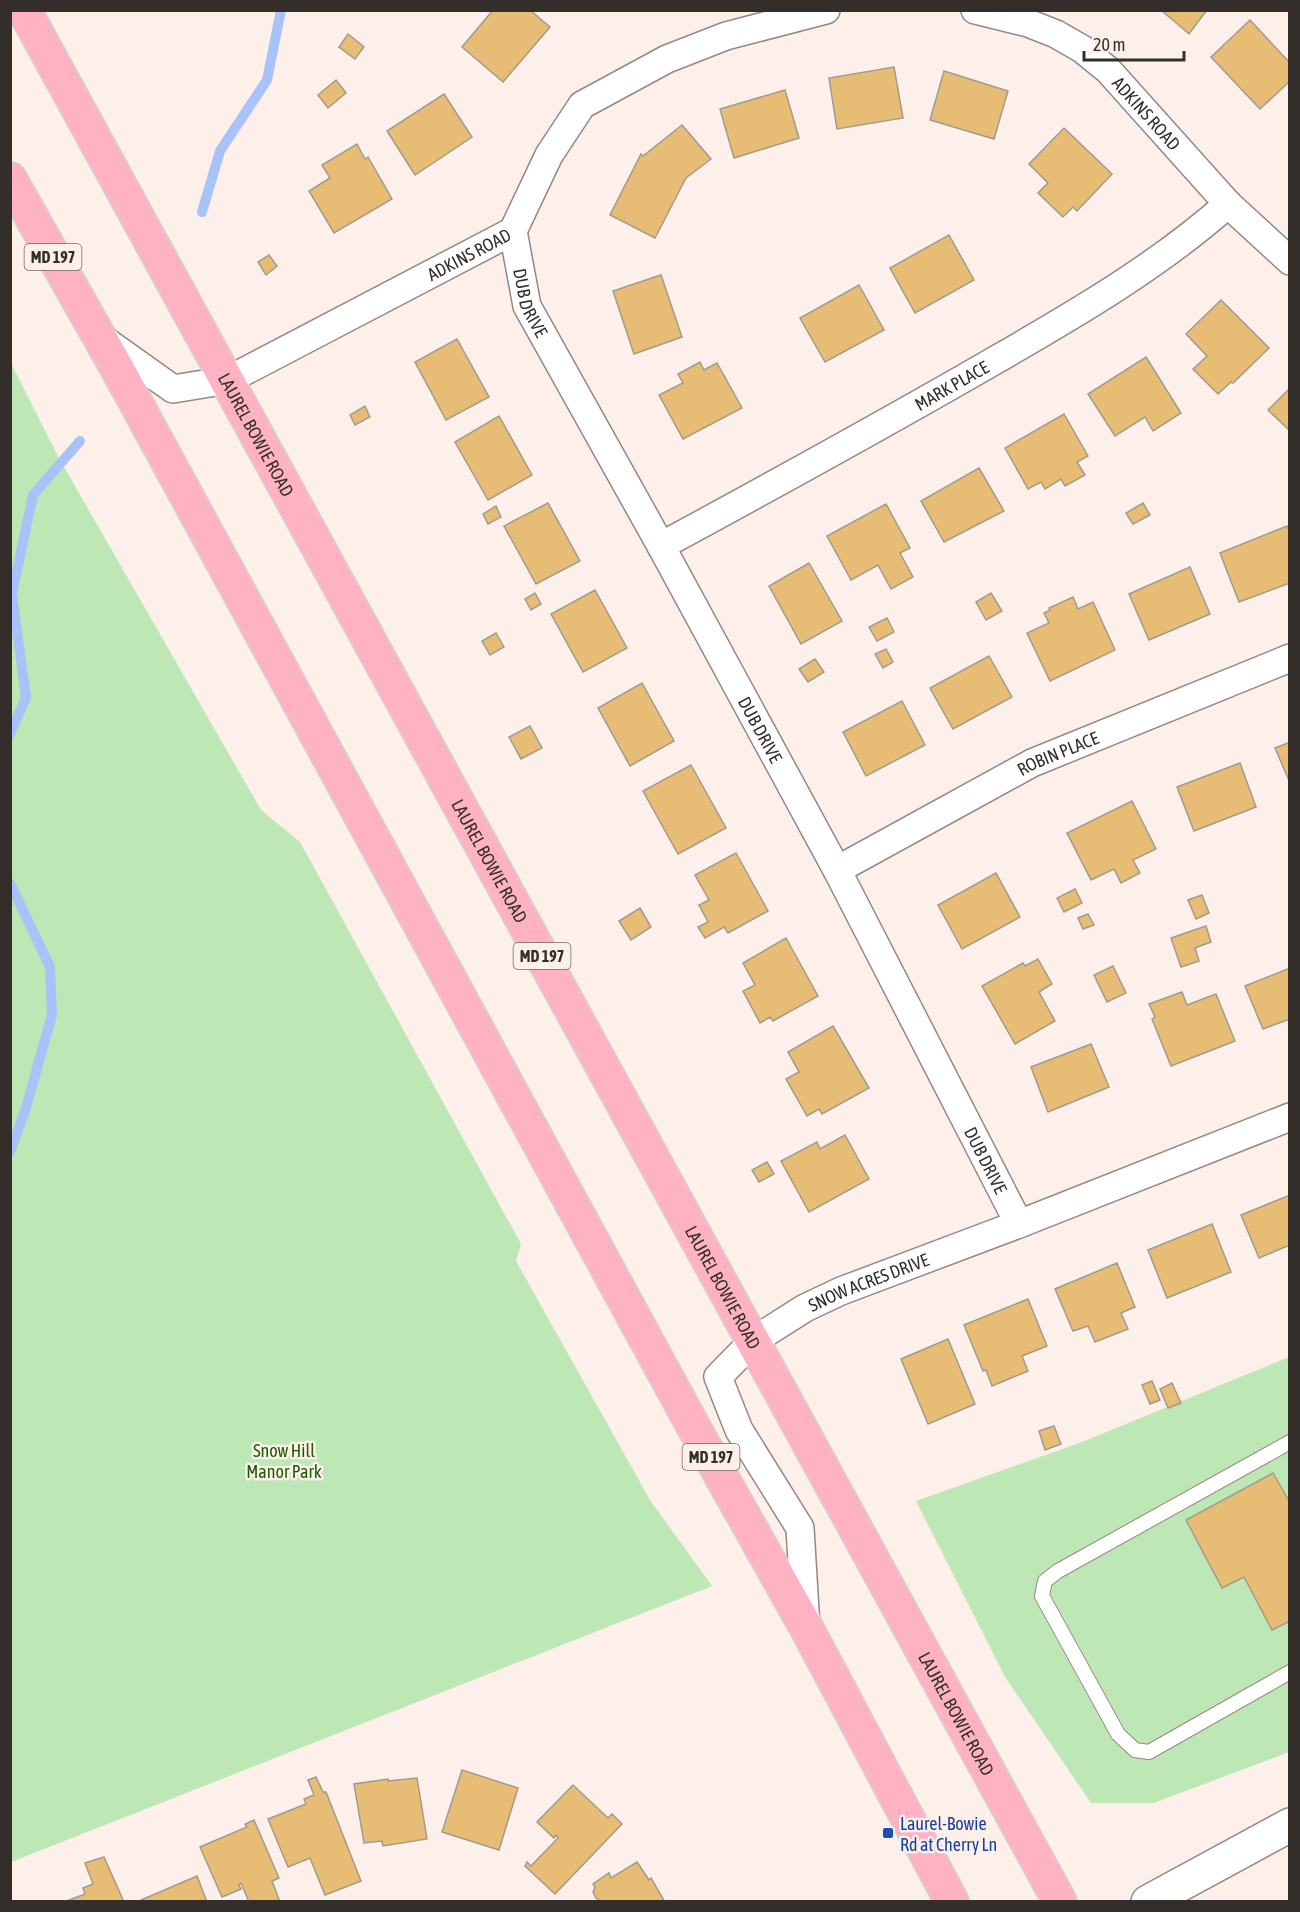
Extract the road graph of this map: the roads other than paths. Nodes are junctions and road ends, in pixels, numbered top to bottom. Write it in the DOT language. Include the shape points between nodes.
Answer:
graph roads {
  1 [pos="24,10"];
  2 [pos="826,10"];
  3 [pos="975,10"];
  4 [pos="10,179"];
  5 [pos="1228,204"];
  6 [pos="513,231"];
  7 [pos="1290,261"];
  8 [pos="97,334"];
  9 [pos="228,380"];
  10 [pos="661,546"];
  11 [pos="1290,658"];
  12 [pos="837,870"];
  13 [pos="1290,1117"];
  14 [pos="1019,1224"];
  15 [pos="753,1341"];
  16 [pos="1290,1442"];
  17 [pos="806,1628"];
  18 [pos="1290,1672"];
  19 [pos="1290,1825"];
  20 [pos="952,1902"];
  21 [pos="1060,1902"];
  22 [pos="1148,1902"];
  1 -- 9 [label="main road, LAUREL BOWIE ROAD / MD 197"];
  2 -- 6 [label="street, ADKINS ROAD" via="726,36 667,59 582,105 549,155"];
  3 -- 5 [label="street, ADKINS ROAD" via="1028,23 1082,49 1116,78"];
  4 -- 8 [label="main road, MD 197"];
  5 -- 7 [label="street, ADKINS ROAD"];
  5 -- 10 [label="street, MARK PLACE" via="1175,246 1059,323"];
  6 -- 9 [label="street, ADKINS ROAD"];
  6 -- 10 [label="street, DUB DRIVE" via="527,306"];
  8 -- 9 [label="street, ADKINS ROAD" via="174,389"];
  8 -- 17 [label="main road, MD 197"];
  9 -- 15 [label="main road, LAUREL BOWIE ROAD / MD 197"];
  10 -- 12 [label="street, DUB DRIVE"];
  11 -- 12 [label="street, ROBIN PLACE" via="1032,763"];
  12 -- 14 [label="street, DUB DRIVE"];
  13 -- 14 [label="street, SNOW ACRES DRIVE"];
  14 -- 15 [label="street, SNOW ACRES DRIVE" via="841,1292 805,1308"];
  15 -- 17 [label="street, SNOW ACRES DRIVE" via="718,1377 739,1430 800,1528"];
  15 -- 21 [label="main road, LAUREL BOWIE ROAD / MD 197"];
  16 -- 18 [label="lane" via="1058,1571 1045,1581 1042,1596 1118,1734 1136,1750 1149,1752"];
  17 -- 20 [label="main road, MD 197"];
  19 -- 22 [label="main road"];
}
